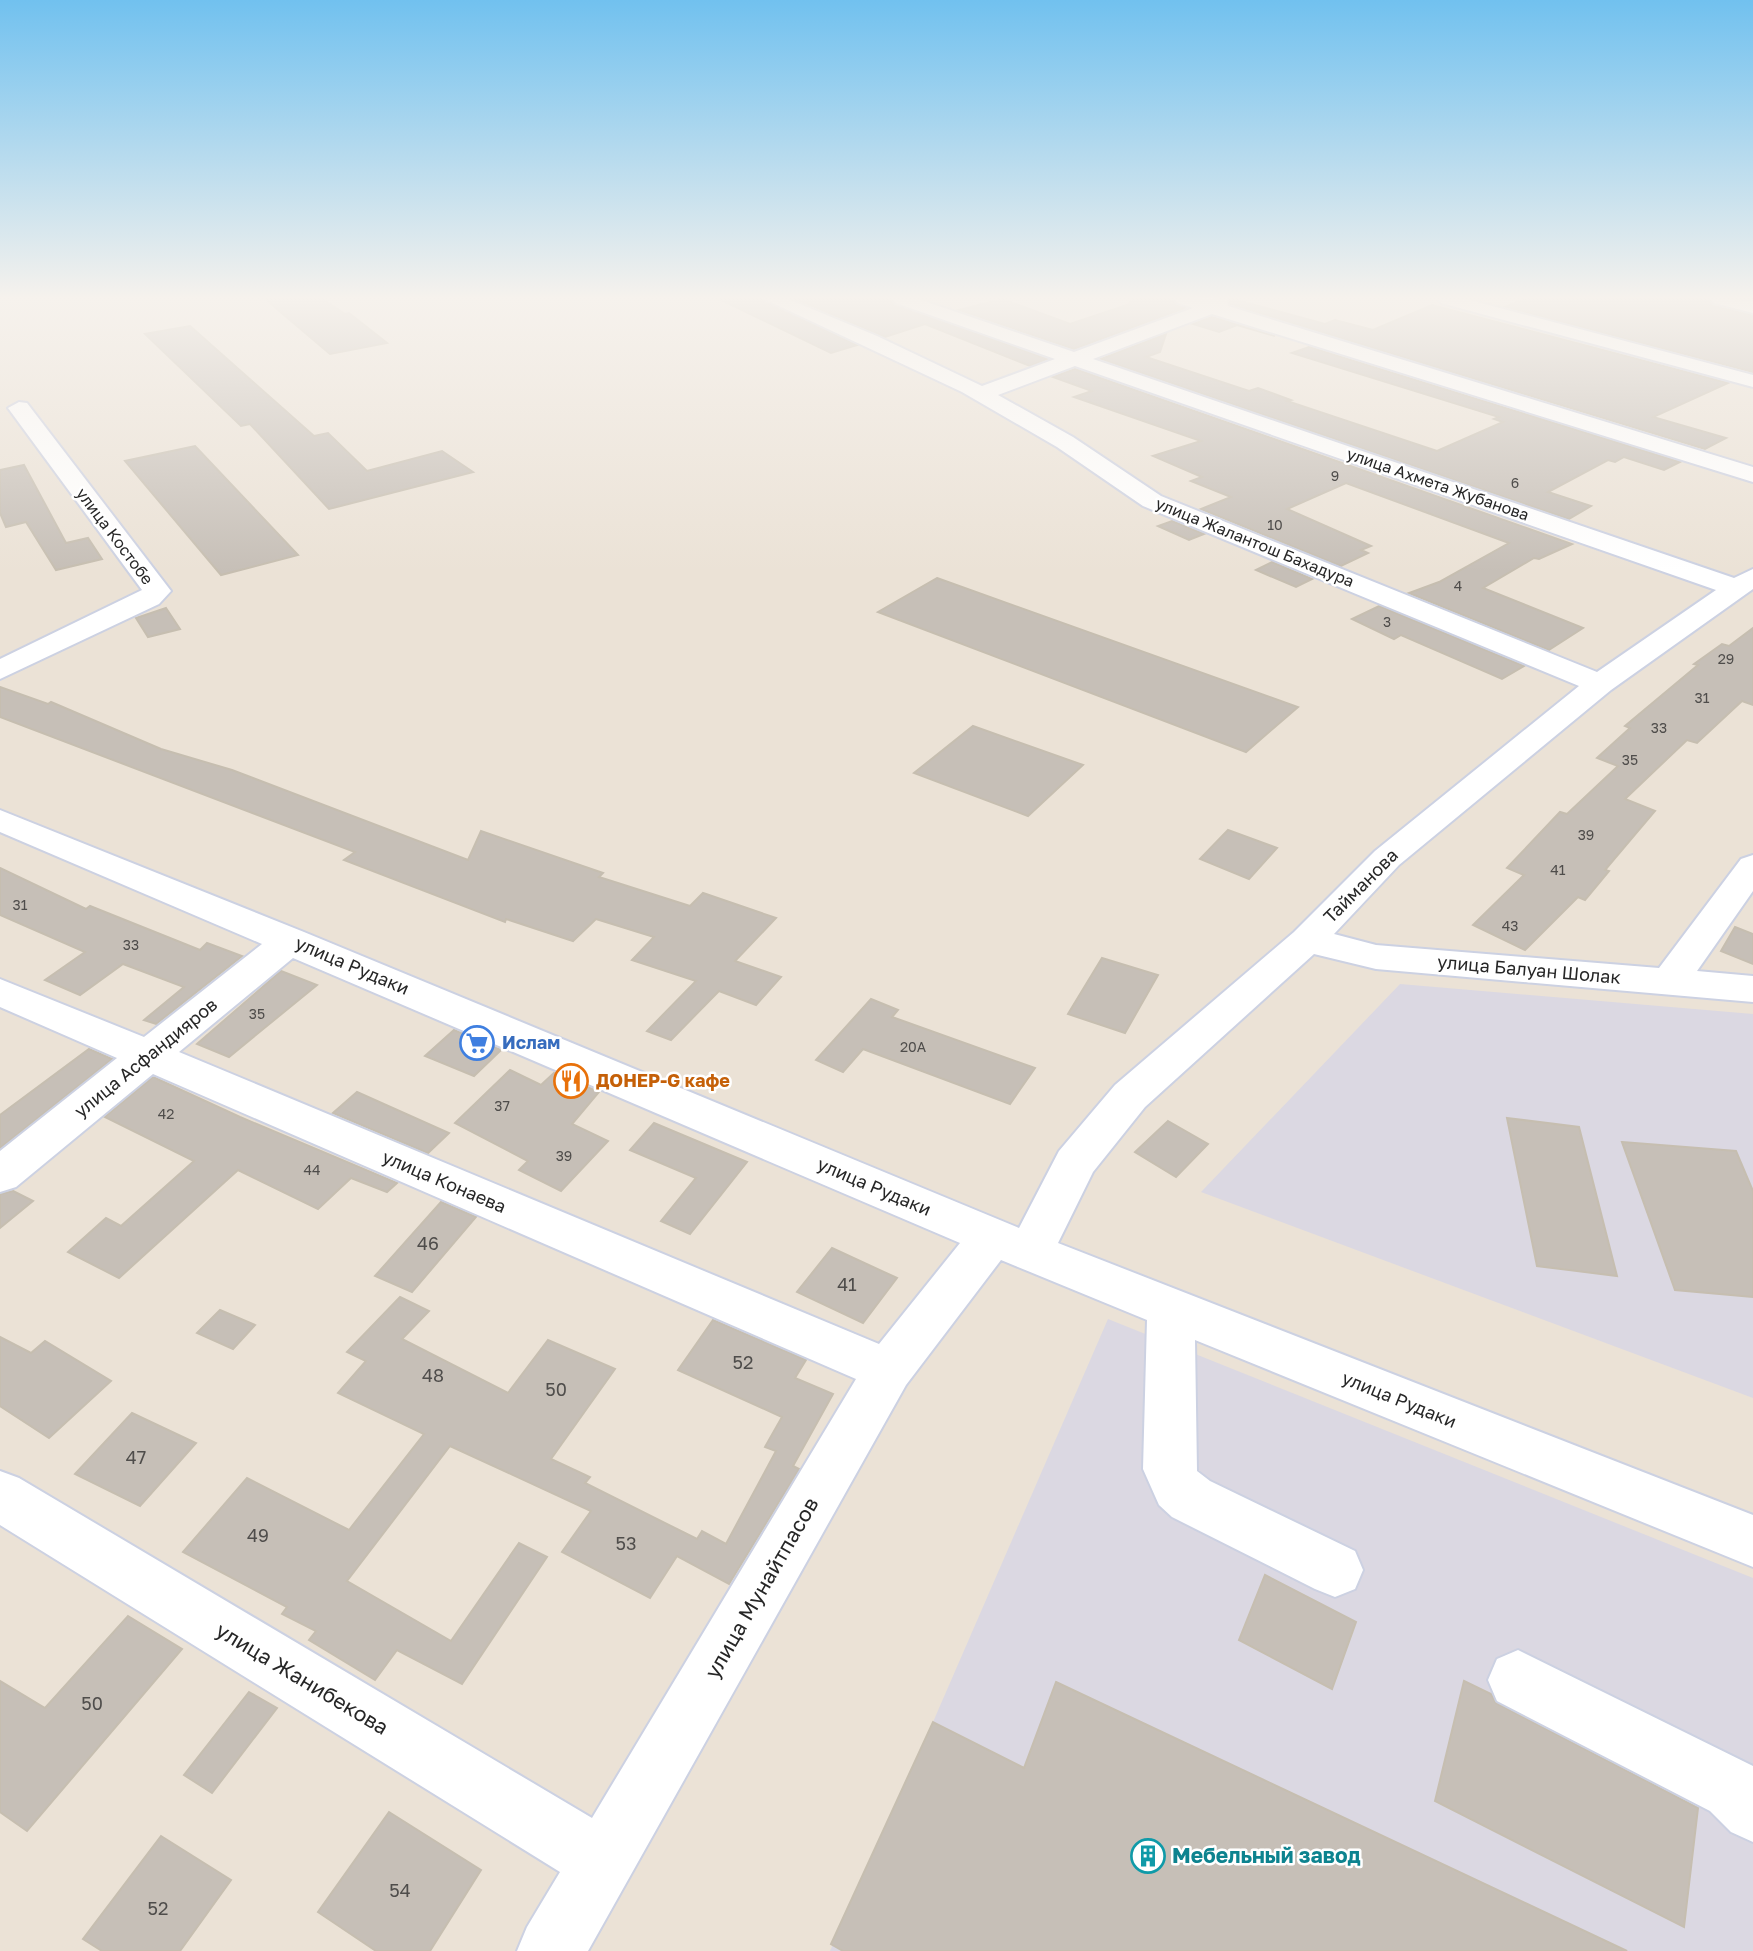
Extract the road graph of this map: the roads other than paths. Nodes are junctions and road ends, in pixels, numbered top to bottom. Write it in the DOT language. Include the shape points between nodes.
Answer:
graph roads {
  1 [pos="968,390"];
  2 [pos="991,390"];
  3 [pos="1174,390"];
  4 [pos="1478,390"];
  5 [pos="978,395"];
  6 [pos="19,408"];
  7 [pos="1753,475"];
  8 [pos="1744,583"];
  9 [pos="0,670"];
  10 [pos="1600,684"];
  11 [pos="0,820"];
  12 [pos="1753,866"];
  13 [pos="290,940"];
  14 [pos="1307,940"];
  15 [pos="1670,981"];
  16 [pos="1753,989"];
  17 [pos="0,992"];
  18 [pos="148,1057"];
  19 [pos="0,1175"];
  20 [pos="1011,1245"];
  21 [pos="1171,1309"];
  22 [pos="888,1370"];
  23 [pos="0,1496"];
  24 [pos="1753,1541"];
  25 [pos="1335,1570"];
  26 [pos="1518,1680"];
  27 [pos="1753,1810"];
  28 [pos="604,1862"];
  29 [pos="551,1951"];
  1 -- 5 [label="street, улица Жалантош Бахадура"];
  2 -- 5 [label="street"];
  3 -- 8 [label="street, улица Ахмета Жубанова"];
  4 -- 7 [label="street"];
  5 -- 10 [label="street, улица Жалантош Бахадура" via="1095,458 1152,501"];
  6 -- 9 [label="street, улица Костобе" via="156,591"];
  8 -- 10 [label="street, Тайманова"];
  10 -- 14 [label="street, Тайманова" via="1387,858"];
  11 -- 13 [label="street, улица Рудаки"];
  12 -- 15 [label="street"];
  13 -- 18 [label="street, улица Асфандияров"];
  13 -- 20 [label="street, улица Рудаки"];
  14 -- 15 [label="street, улица Балуан Шолак" via="1376,957"];
  14 -- 20 [label="street, Тайманова" via="1130,1096"];
  15 -- 16 [label="street, улица Балуан Шолак"];
  17 -- 18 [label="street, улица Конаева"];
  18 -- 19 [label="street, улица Асфандияров"];
  18 -- 22 [label="street, улица Конаева"];
  20 -- 21 [label="street, улица Рудаки"];
  20 -- 22 [label="street, улица Мунайтпасов"];
  21 -- 24 [label="street, улица Рудаки"];
  21 -- 25 [label="street" via="1170,1469 1178,1488 1191,1499"];
  22 -- 28 [label="street, улица Мунайтпасов"];
  23 -- 28 [label="street, улица Жанибекова"];
  26 -- 27 [label="street" via="1732,1789"];
  28 -- 29 [label="street, улица Мунайтпасов"];
}
